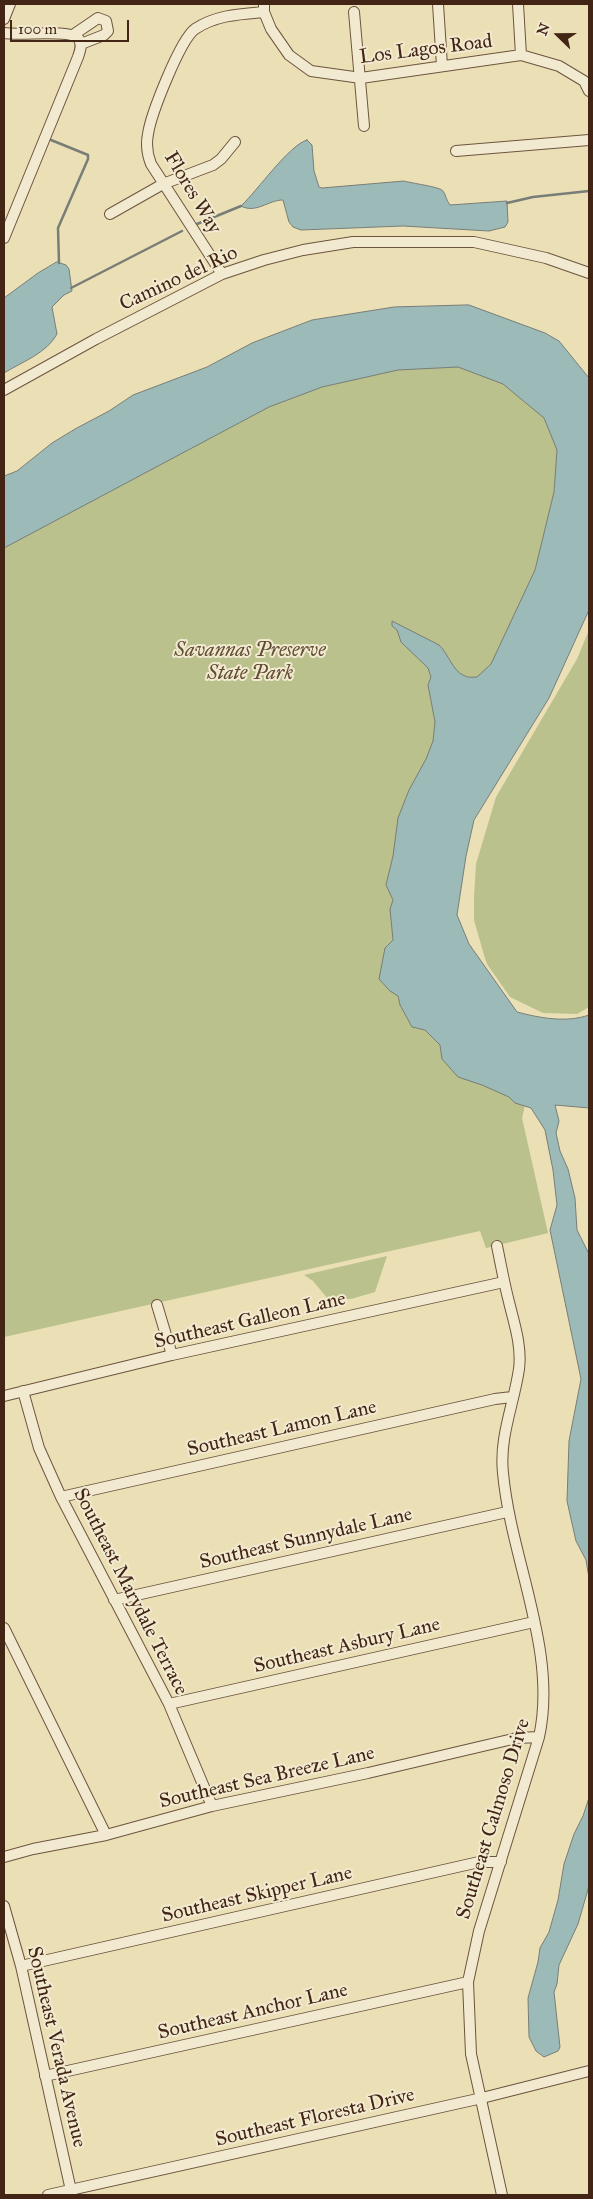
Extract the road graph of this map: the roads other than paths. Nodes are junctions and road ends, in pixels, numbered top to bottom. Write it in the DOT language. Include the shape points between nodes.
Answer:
graph roads {
  1 [pos="10,4"];
  2 [pos="438,4"];
  3 [pos="518,4"];
  4 [pos="264,8"];
  5 [pos="354,12"];
  6 [pos="4,19"];
  7 [pos="4,33"];
  8 [pos="73,36"];
  9 [pos="81,44"];
  10 [pos="522,55"];
  11 [pos="442,66"];
  12 [pos="361,78"];
  13 [pos="587,78"];
  14 [pos="589,91"];
  15 [pos="364,126"];
  16 [pos="589,140"];
  17 [pos="234,142"];
  18 [pos="456,151"];
  19 [pos="163,184"];
  20 [pos="110,214"];
  21 [pos="4,238"];
  22 [pos="589,273"];
  23 [pos="222,274"];
  24 [pos="4,390"];
  25 [pos="497,1246"];
  26 [pos="504,1282"];
  27 [pos="157,1305"];
  28 [pos="172,1355"];
  29 [pos="23,1391"];
  30 [pos="4,1396"];
  31 [pos="512,1397"];
  32 [pos="61,1497"];
  33 [pos="507,1512"];
  34 [pos="114,1600"];
  35 [pos="534,1622"];
  36 [pos="4,1628"];
  37 [pos="169,1704"];
  38 [pos="539,1737"];
  39 [pos="212,1806"];
  40 [pos="106,1835"];
  41 [pos="4,1857"];
  42 [pos="502,1862"];
  43 [pos="4,1906"];
  44 [pos="21,1966"];
  45 [pos="468,1982"];
  46 [pos="589,2071"];
  47 [pos="45,2076"];
  48 [pos="482,2098"];
  49 [pos="72,2193"];
  50 [pos="48,2195"];
  51 [pos="502,2195"];
  1 -- 6 [label="street"];
  2 -- 11 [label="street"];
  3 -- 10 [label="street"];
  4 -- 12 [label="street, Los Lagos Road" via="271,29 289,55 311,71"];
  4 -- 19 [label="street, Flores Way" via="219,17 192,31 184,42 148,133 149,158"];
  5 -- 12 [label="street"];
  7 -- 8 [label="street" via="18,36 65,32"];
  8 -- 9 [label="street"];
  8 -- 9 [label="street" via="98,18 106,21 108,31 104,35"];
  9 -- 21 [label="street"];
  10 -- 11 [label="street, Los Lagos Road"];
  10 -- 13 [label="street, Los Lagos Road"];
  11 -- 12 [label="street, Los Lagos Road"];
  12 -- 15 [label="street"];
  13 -- 14 [label="street, Los Lagos Road"];
  16 -- 18 [label="street"];
  17 -- 19 [label="street" via="212,165"];
  19 -- 20 [label="street"];
  19 -- 23 [label="street, Flores Way"];
  22 -- 23 [label="street, Camino del Rio" via="546,258 474,242 399,241 353,242 303,250"];
  23 -- 24 [label="street, Camino del Rio"];
  25 -- 26 [label="street, Southeast Calmoso Drive"];
  26 -- 28 [label="street, Southeast Galleon Lane"];
  26 -- 31 [label="street, Southeast Calmoso Drive" via="519,1346 519,1368"];
  27 -- 28 [label="street"];
  28 -- 29 [label="street, Southeast Galleon Lane"];
  29 -- 30 [label="street, Southeast Galleon Lane"];
  29 -- 32 [label="street, Southeast Marydale Terrace" via="39,1448"];
  31 -- 32 [label="street, Southeast Lamon Lane"];
  31 -- 33 [label="street, Southeast Calmoso Drive" via="502,1470"];
  32 -- 34 [label="street, Southeast Marydale Terrace"];
  33 -- 34 [label="street, Southeast Sunnydale Lane"];
  33 -- 35 [label="street, Southeast Calmoso Drive"];
  34 -- 37 [label="street, Southeast Marydale Terrace"];
  35 -- 37 [label="street, Southeast Asbury Lane"];
  35 -- 38 [label="street, Southeast Calmoso Drive" via="544,1684 544,1715"];
  36 -- 40 [label="street"];
  37 -- 39 [label="street, Southeast Marydale Terrace"];
  38 -- 39 [label="street, Southeast Sea Breeze Lane" via="517,1738"];
  38 -- 42 [label="street, Southeast Calmoso Drive"];
  39 -- 40 [label="street, Southeast Sea Breeze Lane"];
  40 -- 41 [label="street, Southeast Sea Breeze Lane"];
  42 -- 44 [label="street, Southeast Skipper Lane" via="479,1862"];
  42 -- 45 [label="street, Southeast Calmoso Drive" via="479,1931"];
  43 -- 44 [label="street, Southeast Verada Avenue"];
  44 -- 47 [label="street, Southeast Verada Avenue"];
  45 -- 47 [label="street, Southeast Anchor Lane"];
  45 -- 48 [label="street, Southeast Calmoso Drive" via="471,2054"];
  46 -- 48 [label="street, Southeast Floresta Drive"];
  47 -- 49 [label="street, Southeast Verada Avenue"];
  48 -- 49 [label="street, Southeast Floresta Drive"];
  48 -- 51 [label="street, Southeast Calmoso Drive"];
  49 -- 50 [label="street, Southeast Floresta Drive"];
}
